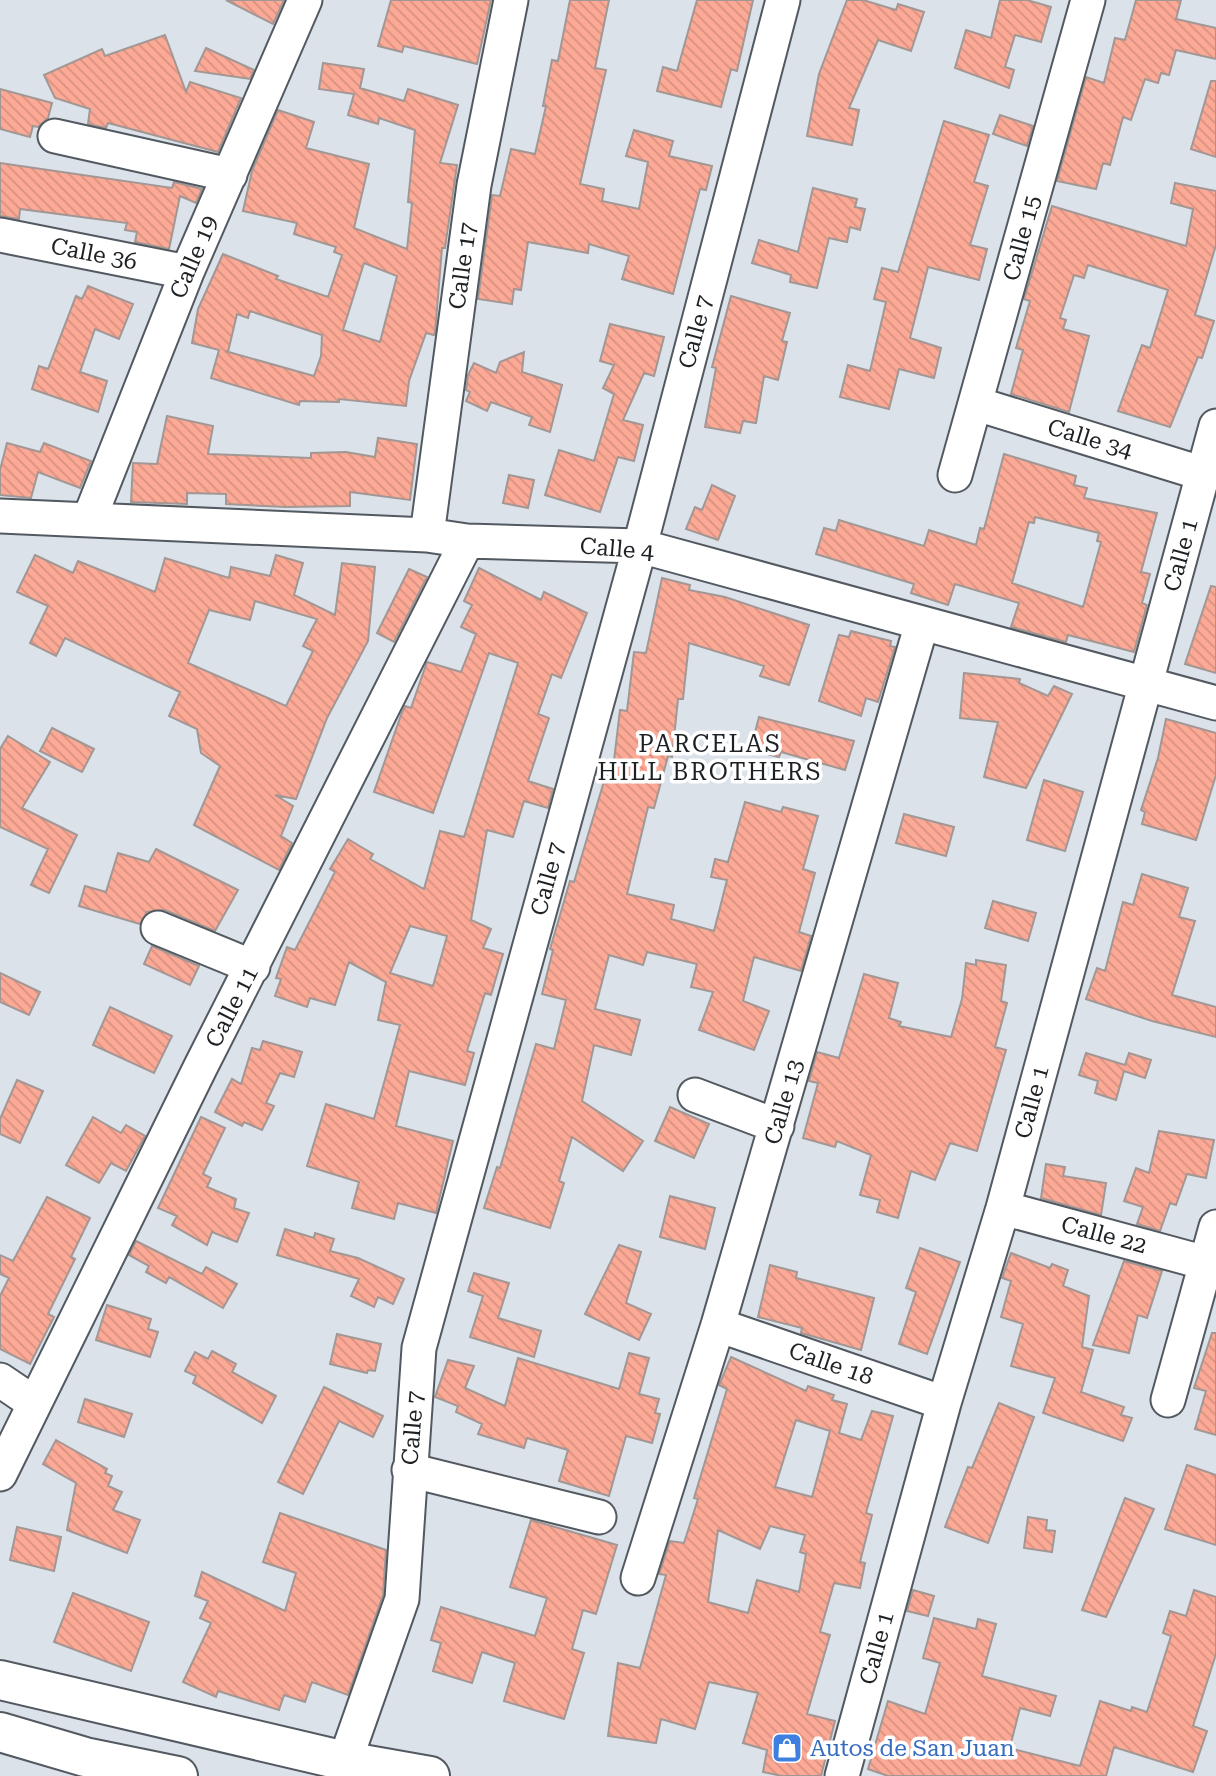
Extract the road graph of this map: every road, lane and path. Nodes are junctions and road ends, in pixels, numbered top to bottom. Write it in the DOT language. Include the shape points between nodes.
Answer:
graph roads {
  1 [pos="305,0"];
  2 [pos="511,0"];
  3 [pos="783,0"];
  4 [pos="1088,0"];
  5 [pos="55,136"];
  6 [pos="230,174"];
  7 [pos="0,235"];
  8 [pos="187,272"];
  9 [pos="977,404"];
  10 [pos="1216,426"];
  11 [pos="955,475"];
  12 [pos="1205,494"];
  13 [pos="0,516"];
  14 [pos="90,517"];
  15 [pos="427,535"];
  16 [pos="467,541"];
  17 [pos="640,547"];
  18 [pos="922,623"];
  19 [pos="1146,683"];
  20 [pos="1216,703"];
  21 [pos="158,928"];
  22 [pos="253,967"];
  23 [pos="695,1095"];
  24 [pos="777,1126"];
  25 [pos="1003,1208"];
  26 [pos="1216,1227"];
  27 [pos="1206,1263"];
  28 [pos="718,1325"];
  29 [pos="0,1380"];
  30 [pos="1168,1399"];
  31 [pos="34,1403"];
  32 [pos="944,1403"];
  33 [pos="409,1470"];
  34 [pos="0,1474"];
  35 [pos="599,1517"];
  36 [pos="638,1578"];
  37 [pos="0,1681"];
  38 [pos="0,1732"];
  39 [pos="345,1761"];
  40 [pos="178,1776"];
  41 [pos="430,1776"];
  42 [pos="842,1776"];
  1 -- 6 [label="street, Calle 19"];
  2 -- 15 [label="street, Calle 17" via="474,185"];
  3 -- 17 [label="street, Calle 7"];
  4 -- 9 [label="street, Calle 15"];
  5 -- 6 [label="street"];
  6 -- 8 [label="street, Calle 19"];
  7 -- 8 [label="street, Calle 36"];
  8 -- 14 [label="street, Calle 19"];
  9 -- 11 [label="street, Calle 15"];
  9 -- 12 [label="street, Calle 34"];
  10 -- 12 [label="street, Calle 1"];
  12 -- 19 [label="street, Calle 1"];
  13 -- 14 [label="street, Calle 4"];
  14 -- 15 [label="street, Calle 4"];
  15 -- 16 [label="street, Calle 4"];
  16 -- 17 [label="street, Calle 4"];
  16 -- 22 [label="street, Calle 11"];
  17 -- 18 [label="street, Calle 4"];
  17 -- 33 [label="street, Calle 7" via="419,1348"];
  18 -- 19 [label="street, Calle 4"];
  18 -- 24 [label="street, Calle 13"];
  19 -- 20 [label="street, Calle 4"];
  19 -- 25 [label="street, Calle 1"];
  21 -- 22 [label="street"];
  22 -- 31 [label="street, Calle 11"];
  23 -- 24 [label="street"];
  24 -- 28 [label="street, Calle 13"];
  25 -- 27 [label="street, Calle 22"];
  25 -- 32 [label="street, Calle 1"];
  26 -- 27 [label="street"];
  27 -- 30 [label="street"];
  28 -- 32 [label="street, Calle 18"];
  28 -- 36 [label="street, Calle 13"];
  29 -- 31 [label="street"];
  31 -- 34 [label="street, Calle 11"];
  32 -- 42 [label="street, Calle 1"];
  33 -- 35 [label="street"];
  33 -- 39 [label="street, Calle 7" via="402,1599"];
  37 -- 39 [label="highway"];
  38 -- 40 [label="highway" via="85,1757"];
  39 -- 41 [label="highway"];
}
